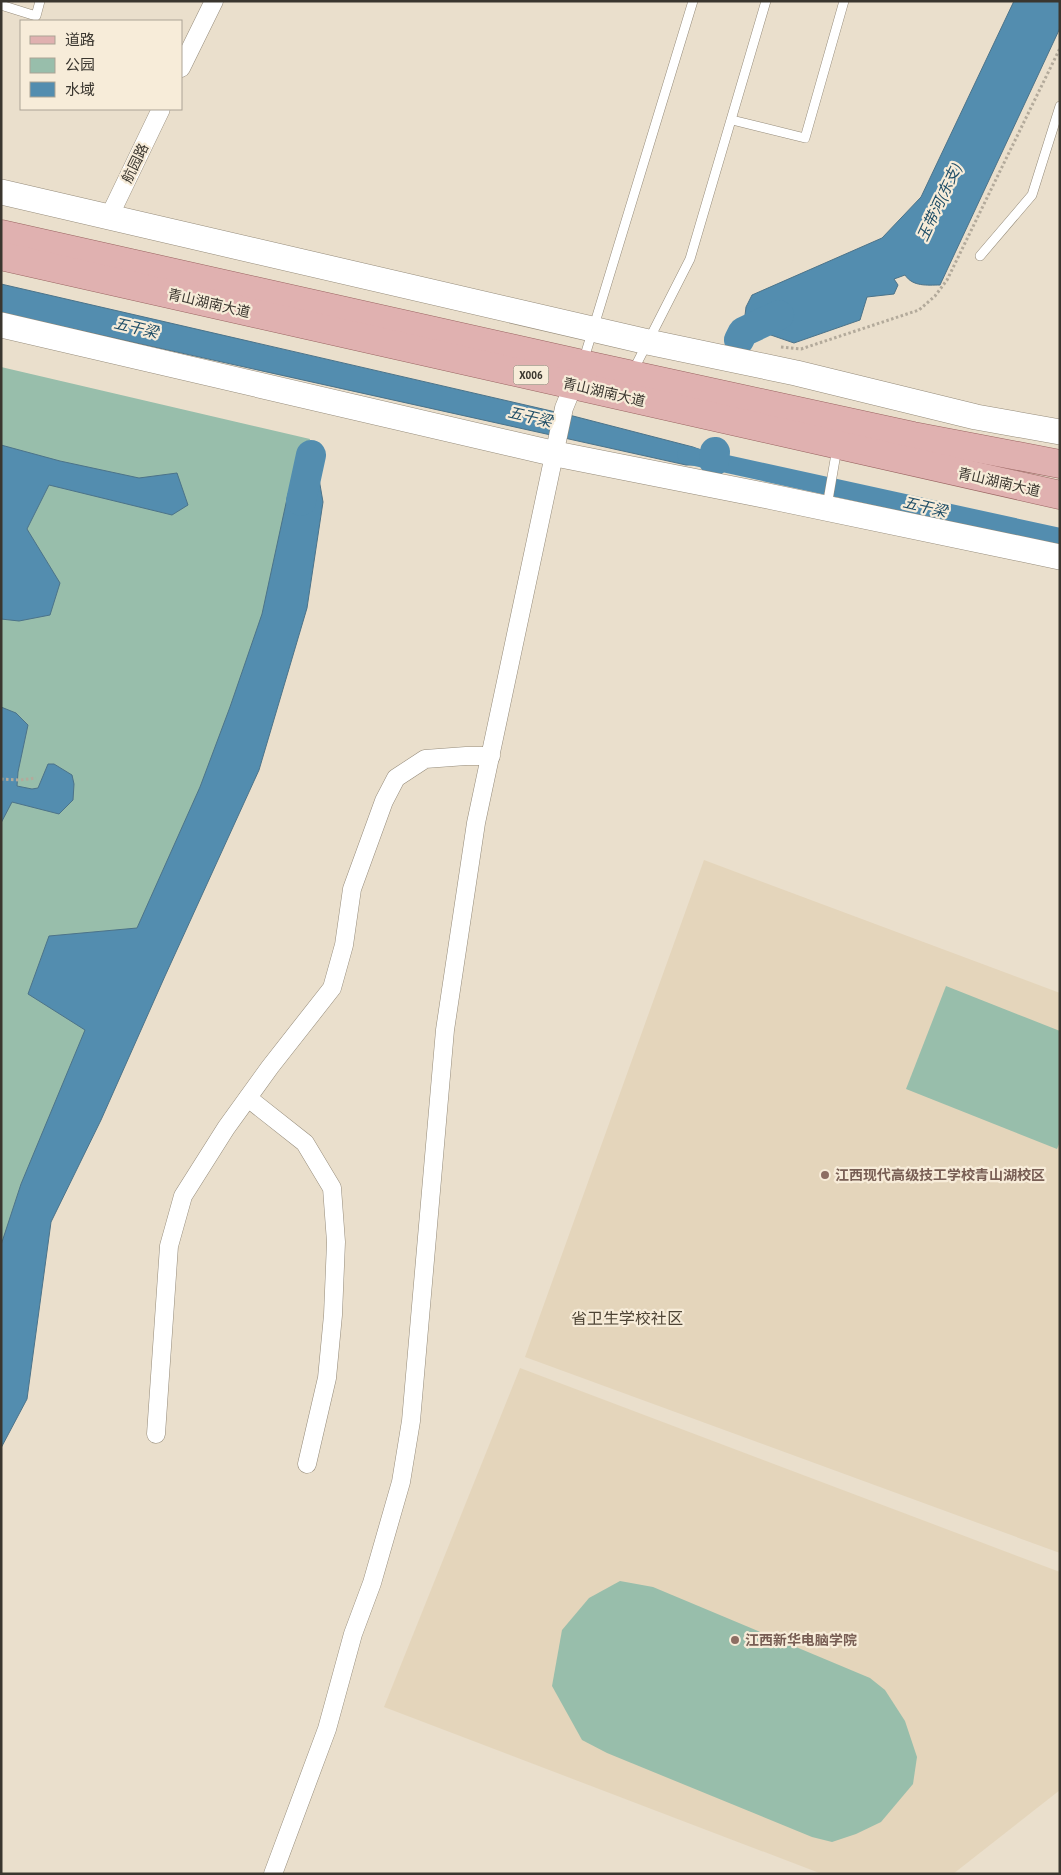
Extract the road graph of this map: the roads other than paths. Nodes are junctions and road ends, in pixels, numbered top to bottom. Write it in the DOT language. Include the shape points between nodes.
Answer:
graph roads {
  1 [pos="40,1"];
  2 [pos="214,1"];
  3 [pos="692,1"];
  4 [pos="766,1"];
  5 [pos="844,1"];
  6 [pos="1,5"];
  7 [pos="182,66"];
  8 [pos="1060,106"];
  9 [pos="161,110"];
  10 [pos="732,120"];
  11 [pos="1,192"];
  12 [pos="109,217"];
  13 [pos="1,234"];
  14 [pos="1,256"];
  15 [pos="980,256"];
  16 [pos="1,325"];
  17 [pos="593,329"];
  18 [pos="648,342"];
  19 [pos="632,374"];
  20 [pos="573,386"];
  21 [pos="1060,432"];
  22 [pos="556,451"];
  23 [pos="837,455"];
  24 [pos="1060,464"];
  25 [pos="1060,495"];
  26 [pos="827,507"];
  27 [pos="1060,558"];
  28 [pos="491,756"];
  29 [pos="248,1098"];
  30 [pos="156,1434"];
  31 [pos="307,1464"];
  32 [pos="273,1874"];
  1 -- 6 [label="lane" via="36,16"];
  2 -- 7 [label="street"];
  3 -- 17 [label="lane"];
  4 -- 10 [label="lane"];
  5 -- 10 [label="lane" via="805,138"];
  8 -- 15 [label="lane" via="1032,196"];
  9 -- 12 [label="street, 航园路"];
  10 -- 18 [label="lane" via="690,259"];
  11 -- 12 [label="main road"];
  12 -- 17 [label="main road"];
  13 -- 20 [label="main road, 青山湖南大道 / X006"];
  14 -- 20 [label="main road, 青山湖南大道 / X006"];
  16 -- 22 [label="main road"];
  17 -- 18 [label="main road"];
  17 -- 20 [label="lane"];
  18 -- 19 [label="lane"];
  18 -- 21 [label="main road" via="796,373 976,417"];
  19 -- 20 [label="main road, 青山湖南大道 / X006"];
  19 -- 24 [label="main road, 青山湖南大道 / X006" via="913,436"];
  20 -- 22 [label="street"];
  20 -- 23 [label="main road, 青山湖南大道 / X006"];
  22 -- 26 [label="main road"];
  22 -- 28 [label="street"];
  23 -- 25 [label="main road, 青山湖南大道 / X006"];
  23 -- 26 [label="lane"];
  26 -- 27 [label="main road"];
  28 -- 29 [label="street" via="425,759 396,778 384,801 352,889 344,945 332,988"];
  28 -- 32 [label="street" via="476,823 445,1030 411,1421 401,1482 327,1729"];
  29 -- 30 [label="street" via="183,1196 169,1246"];
  29 -- 31 [label="street" via="305,1143 332,1188 336,1242 333,1315 327,1378"];
}
